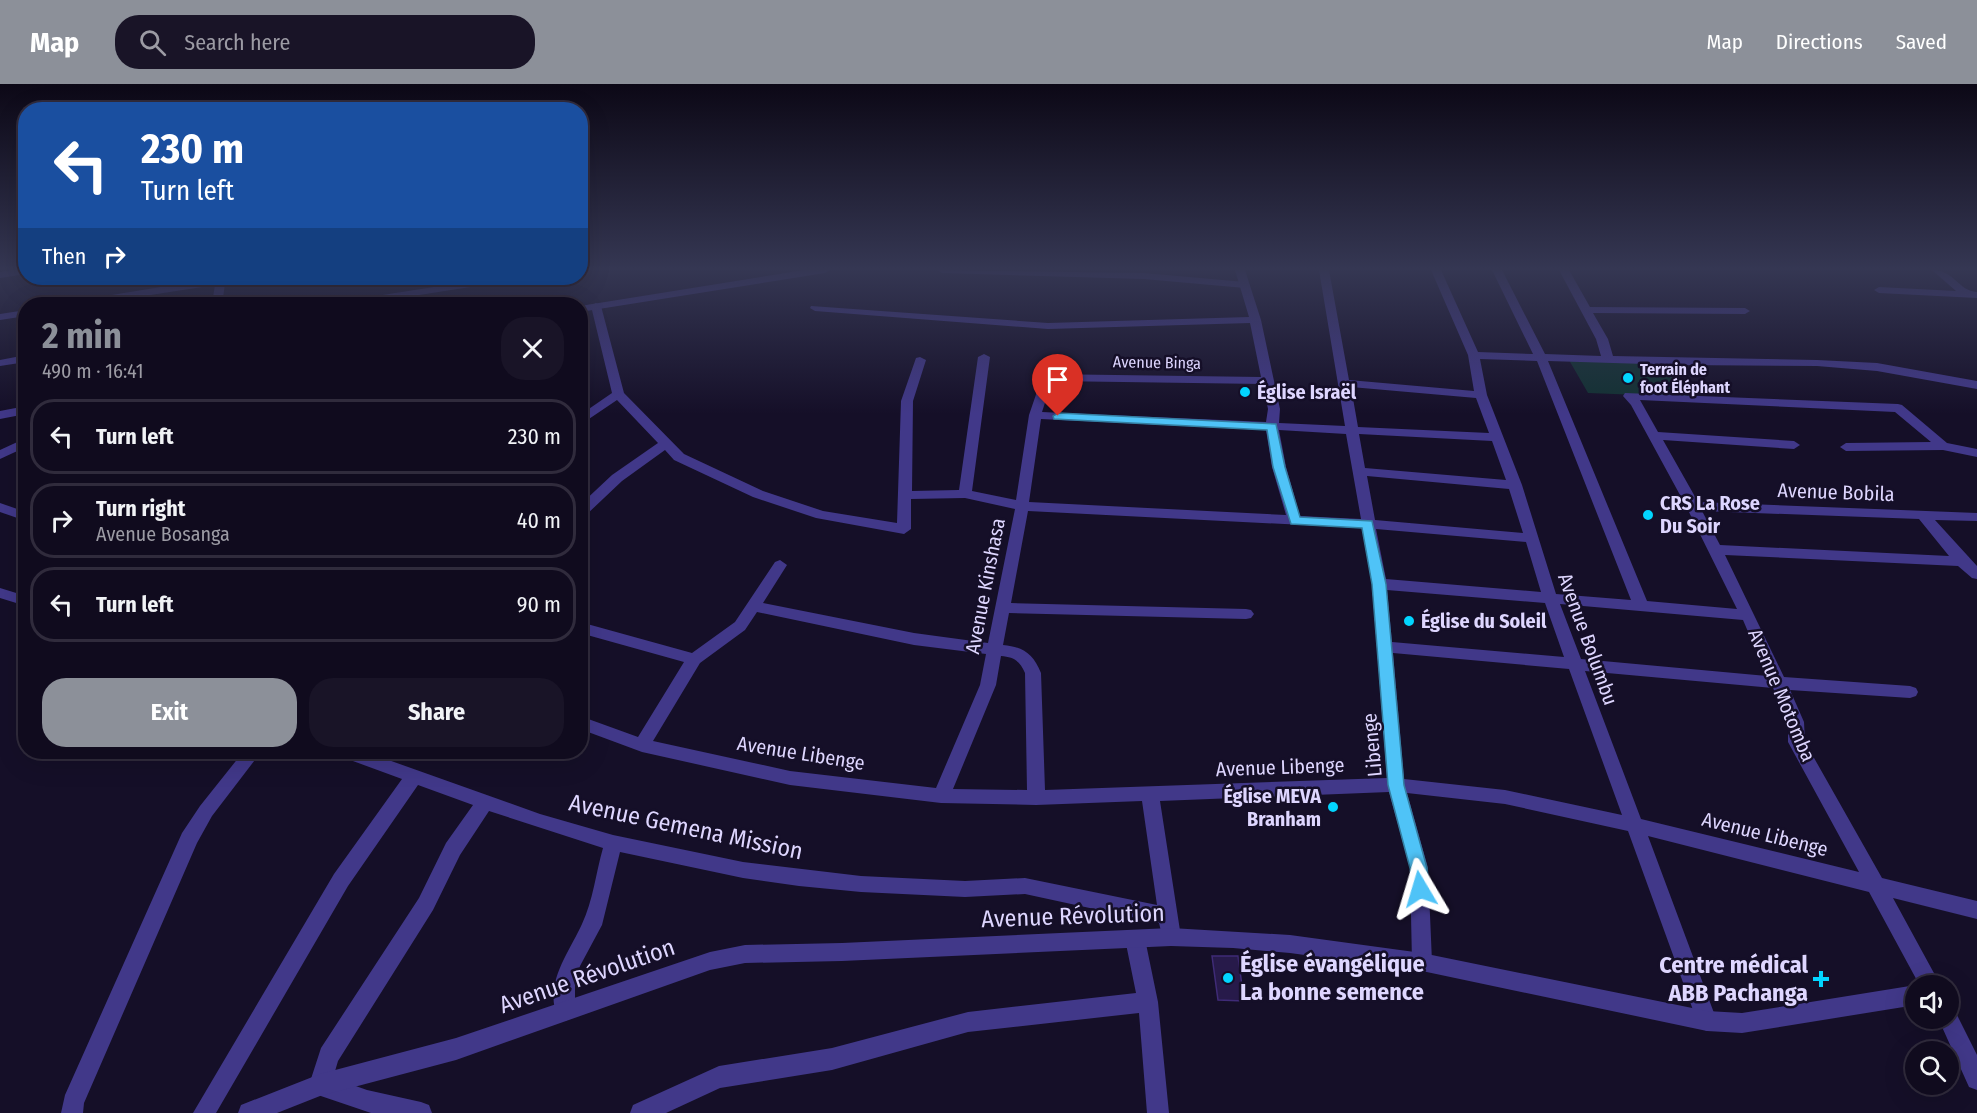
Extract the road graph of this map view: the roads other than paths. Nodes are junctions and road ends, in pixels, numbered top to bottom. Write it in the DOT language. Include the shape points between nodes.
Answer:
graph roads {
  1 [pos="599,318"];
  2 [pos="945,318"];
  3 [pos="1333,318"];
  4 [pos="1457,318"];
  5 [pos="1521,318"];
  6 [pos="1590,318"];
  7 [pos="1255,320"];
  8 [pos="1474,355"];
  9 [pos="984,357"];
  10 [pos="1541,357"];
  11 [pos="1608,359"];
  12 [pos="18,360"];
  13 [pos="920,360"];
  14 [pos="0,363"];
  15 [pos="1047,377"];
  16 [pos="1268,381"];
  17 [pos="1345,383"];
  18 [pos="1977,385"];
  19 [pos="618,394"];
  20 [pos="1481,396"];
  21 [pos="18,412"];
  22 [pos="0,415"];
  23 [pos="588,415"];
  24 [pos="1035,415"];
  25 [pos="1272,427"];
  26 [pos="1352,430"];
  27 [pos="1652,435"];
  28 [pos="1495,437"];
  29 [pos="666,443"];
  30 [pos="1794,445"];
  31 [pos="18,446"];
  32 [pos="1943,446"];
  33 [pos="1846,447"];
  34 [pos="1977,453"];
  35 [pos="0,454"];
  36 [pos="1359,471"];
  37 [pos="1515,485"];
  38 [pos="965,494"];
  39 [pos="904,495"];
  40 [pos="588,505"];
  41 [pos="1022,506"];
  42 [pos="1693,506"];
  43 [pos="0,507"];
  44 [pos="18,514"];
  45 [pos="1923,515"];
  46 [pos="1977,517"];
  47 [pos="1295,521"];
  48 [pos="1368,524"];
  49 [pos="1531,538"];
  50 [pos="1715,550"];
  51 [pos="1962,561"];
  52 [pos="780,565"];
  53 [pos="1977,574"];
  54 [pos="1379,584"];
  55 [pos="0,593"];
  56 [pos="1550,597"];
  57 [pos="18,599"];
  58 [pos="1641,605"];
  59 [pos="753,606"];
  60 [pos="1002,608"];
  61 [pos="1246,614"];
  62 [pos="1748,615"];
  63 [pos="588,629"];
  64 [pos="1384,647"];
  65 [pos="994,648"];
  66 [pos="694,659"];
  67 [pos="1574,662"];
  68 [pos="1779,684"];
  69 [pos="1910,692"];
  70 [pos="588,725"];
  71 [pos="642,745"];
  72 [pos="247,759"];
  73 [pos="367,759"];
  74 [pos="414,776"];
  75 [pos="1396,785"];
  76 [pos="1150,794"];
  77 [pos="941,796"];
  78 [pos="1036,798"];
  79 [pos="485,802"];
  80 [pos="1634,825"];
  81 [pos="613,843"];
  82 [pos="1878,885"];
  83 [pos="1977,910"];
  84 [pos="1167,916"];
  85 [pos="1171,937"];
  86 [pos="1135,939"];
  87 [pos="1422,962"];
  88 [pos="1925,975"];
  89 [pos="1905,997"];
  90 [pos="1148,1002"];
  91 [pos="565,1011"];
  92 [pos="1707,1021"];
  93 [pos="1953,1029"];
  94 [pos="1977,1079"];
  95 [pos="320,1085"];
  96 [pos="72,1113"];
  97 [pos="204,1113"];
  98 [pos="249,1113"];
  99 [pos="421,1113"];
  100 [pos="641,1113"];
  101 [pos="1158,1113"];
  1 -- 19 [label="street"];
  2 -- 7 [label="street" via="1048,326"];
  3 -- 17 [label="street, Libenge"];
  4 -- 8 [label="street, Avenue Bolumbu"];
  5 -- 10 [label="street"];
  6 -- 11 [label="street"];
  7 -- 16 [label="street"];
  8 -- 10 [label="street"];
  8 -- 20 [label="street, Avenue Bolumbu"];
  9 -- 38 [label="street"];
  10 -- 11 [label="street"];
  10 -- 58 [label="street"];
  11 -- 18 [label="street" via="1877,367"];
  12 -- 14 [label="street"];
  13 -- 39 [label="street" via="907,401"];
  15 -- 16 [label="street, Avenue Binga"];
  15 -- 24 [label="street, Avenue Kinshasa"];
  16 -- 25 [label="street" via="1274,409"];
  17 -- 20 [label="street"];
  17 -- 26 [label="street, Libenge"];
  19 -- 23 [label="street"];
  19 -- 29 [label="street"];
  20 -- 28 [label="street, Avenue Bolumbu"];
  21 -- 22 [label="street"];
  24 -- 25 [label="street"];
  24 -- 41 [label="street, Avenue Kinshasa"];
  25 -- 26 [label="street"];
  25 -- 47 [label="street"];
  26 -- 28 [label="street"];
  26 -- 36 [label="street, Libenge"];
  27 -- 30 [label="street"];
  27 -- 32 [label="street, Avenue Motomba" via="1629,396 1898,408"];
  27 -- 42 [label="street, Avenue Motomba"];
  28 -- 37 [label="street, Avenue Bolumbu"];
  29 -- 39 [label="street" via="679,457 758,494 821,515 904,529"];
  29 -- 40 [label="street" via="616,478"];
  31 -- 35 [label="street"];
  32 -- 33 [label="street"];
  32 -- 34 [label="street"];
  36 -- 37 [label="street"];
  36 -- 48 [label="street, Libenge"];
  37 -- 49 [label="street, Avenue Bolumbu"];
  38 -- 39 [label="street"];
  38 -- 41 [label="street"];
  41 -- 47 [label="street"];
  41 -- 60 [label="street, Avenue Kinshasa"];
  42 -- 45 [label="street, Avenue Bobila"];
  42 -- 50 [label="street, Avenue Motomba"];
  43 -- 44 [label="street"];
  45 -- 46 [label="street, Avenue Bobila"];
  45 -- 51 [label="street"];
  47 -- 48 [label="street"];
  48 -- 49 [label="street"];
  48 -- 54 [label="street, Libenge"];
  49 -- 56 [label="street, Avenue Bolumbu"];
  50 -- 51 [label="street"];
  50 -- 62 [label="street, Avenue Motomba"];
  51 -- 53 [label="street"];
  52 -- 59 [label="street"];
  54 -- 56 [label="street"];
  54 -- 64 [label="street, Libenge"];
  55 -- 57 [label="street"];
  56 -- 58 [label="street"];
  56 -- 67 [label="street, Avenue Bolumbu"];
  58 -- 62 [label="street"];
  59 -- 65 [label="street" via="914,639"];
  59 -- 66 [label="street" via="740,626"];
  60 -- 61 [label="street"];
  60 -- 65 [label="street, Avenue Kinshasa"];
  62 -- 68 [label="street, Avenue Motomba"];
  63 -- 66 [label="street"];
  64 -- 67 [label="street"];
  64 -- 75 [label="street, Libenge"];
  65 -- 77 [label="street, Avenue Kinshasa" via="988,685"];
  65 -- 78 [label="street" via="1016,652 1028,661 1033,674"];
  66 -- 71 [label="street"];
  67 -- 68 [label="street"];
  67 -- 80 [label="street, Avenue Bolumbu"];
  68 -- 69 [label="street"];
  68 -- 82 [label="street, Avenue Motomba" via="1796,722 1797,742"];
  70 -- 71 [label="street, Avenue Libenge"];
  71 -- 77 [label="street, Avenue Libenge" via="790,778"];
  72 -- 96 [label="street" via="189,839 73,1103"];
  73 -- 74 [label="street, Avenue Gemena Mission"];
  74 -- 79 [label="street, Avenue Gemena Mission"];
  74 -- 97 [label="street" via="341,880"];
  75 -- 76 [label="street, Avenue Libenge"];
  75 -- 80 [label="street, Avenue Libenge" via="1505,797"];
  75 -- 87 [label="street, Libenge" via="1419,868"];
  76 -- 78 [label="street, Avenue Libenge"];
  76 -- 84 [label="street"];
  77 -- 78 [label="street, Avenue Libenge"];
  79 -- 81 [label="street, Avenue Gemena Mission"];
  79 -- 95 [label="street" via="329,1056"];
  80 -- 82 [label="street, Avenue Libenge"];
  80 -- 92 [label="street, Avenue Bolumbu"];
  81 -- 84 [label="street, Avenue Gemena Mission" via="799,878 965,889 1025,886"];
  81 -- 91 [label="street" via="592,925 570,964"];
  82 -- 83 [label="street, Avenue Libenge"];
  82 -- 88 [label="street, Avenue Motomba"];
  84 -- 85 [label="street"];
  85 -- 86 [label="street, Avenue Révolution"];
  85 -- 87 [label="street, Avenue Révolution" via="1290,944"];
  86 -- 90 [label="street"];
  86 -- 91 [label="street, Avenue Révolution" via="745,954 710,961"];
  87 -- 92 [label="street, Avenue Révolution"];
  89 -- 92 [label="street, Avenue Révolution" via="1742,1023"];
  90 -- 100 [label="street" via="968,1022 832,1059 719,1077"];
  90 -- 101 [label="street"];
  91 -- 95 [label="street, Avenue Révolution" via="410,1063"];
  93 -- 94 [label="street"];
  95 -- 98 [label="street, Avenue Révolution"];
  95 -- 99 [label="street"];
}
